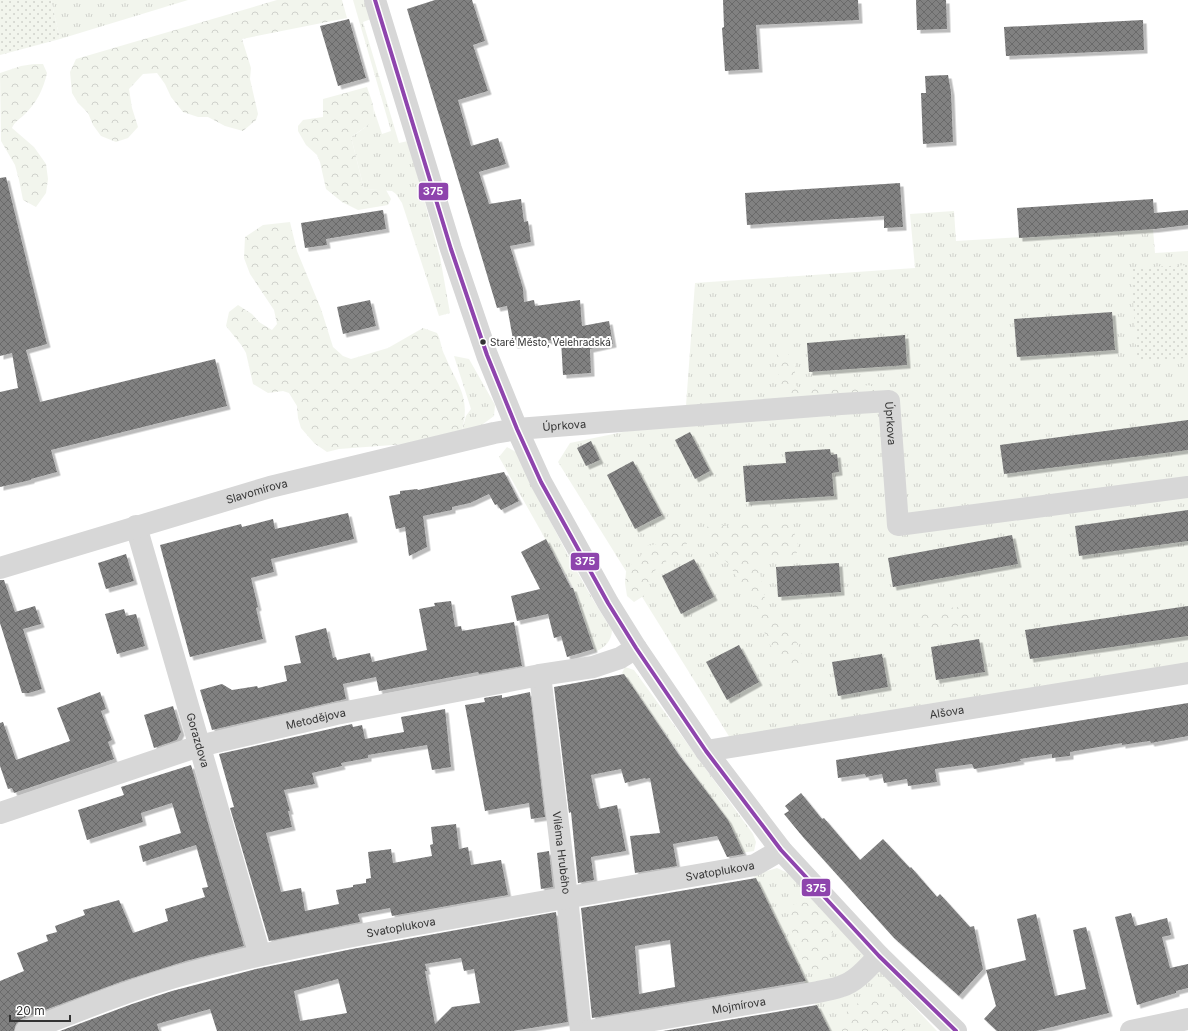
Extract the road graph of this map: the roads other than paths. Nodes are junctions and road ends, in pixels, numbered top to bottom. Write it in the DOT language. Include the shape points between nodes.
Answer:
graph roads {
  1 [pos="375,0"];
  2 [pos="517,429"];
  3 [pos="1188,487"];
  4 [pos="136,526"];
  5 [pos="0,568"];
  6 [pos="636,648"];
  7 [pos="1188,673"];
  8 [pos="540,675"];
  9 [pos="199,746"];
  10 [pos="706,751"];
  11 [pos="0,813"];
  12 [pos="781,850"];
  13 [pos="567,897"];
  14 [pos="260,955"];
  15 [pos="878,956"];
  16 [pos="1188,1019"];
  17 [pos="946,1028"];
  18 [pos="26,1031"];
  19 [pos="581,1031"];
  20 [pos="589,1031"];
  21 [pos="1131,1031"];
  1 -- 2 [label="street" via="466,294"];
  2 -- 3 [label="street, Úprkova" via="889,402 898,525"];
  2 -- 4 [label="street, Slavomírova" via="270,487"];
  2 -- 6 [label="street" via="541,482"];
  4 -- 5 [label="street, Slavomírova"];
  4 -- 9 [label="street, Gorazdova"];
  6 -- 8 [label="street, Metodějova" via="620,658 593,666"];
  6 -- 10 [label="street"];
  7 -- 10 [label="street, Alšova"];
  8 -- 9 [label="street, Metodějova" via="336,714"];
  8 -- 13 [label="street, Viléma Hrubého"];
  9 -- 11 [label="street, Metodějova"];
  9 -- 14 [label="street, Gorazdova"];
  10 -- 12 [label="street"];
  12 -- 13 [label="street, Svatoplukova" via="755,865"];
  12 -- 15 [label="street"];
  13 -- 14 [label="street, Svatoplukova"];
  13 -- 19 [label="street, Viléma Hrubého"];
  14 -- 18 [label="street, Svatoplukova" via="187,974 95,1004"];
  15 -- 17 [label="street"];
  15 -- 20 [label="street, Mojmírova" via="860,975 842,986"];
  16 -- 21 [label="street"];
}
